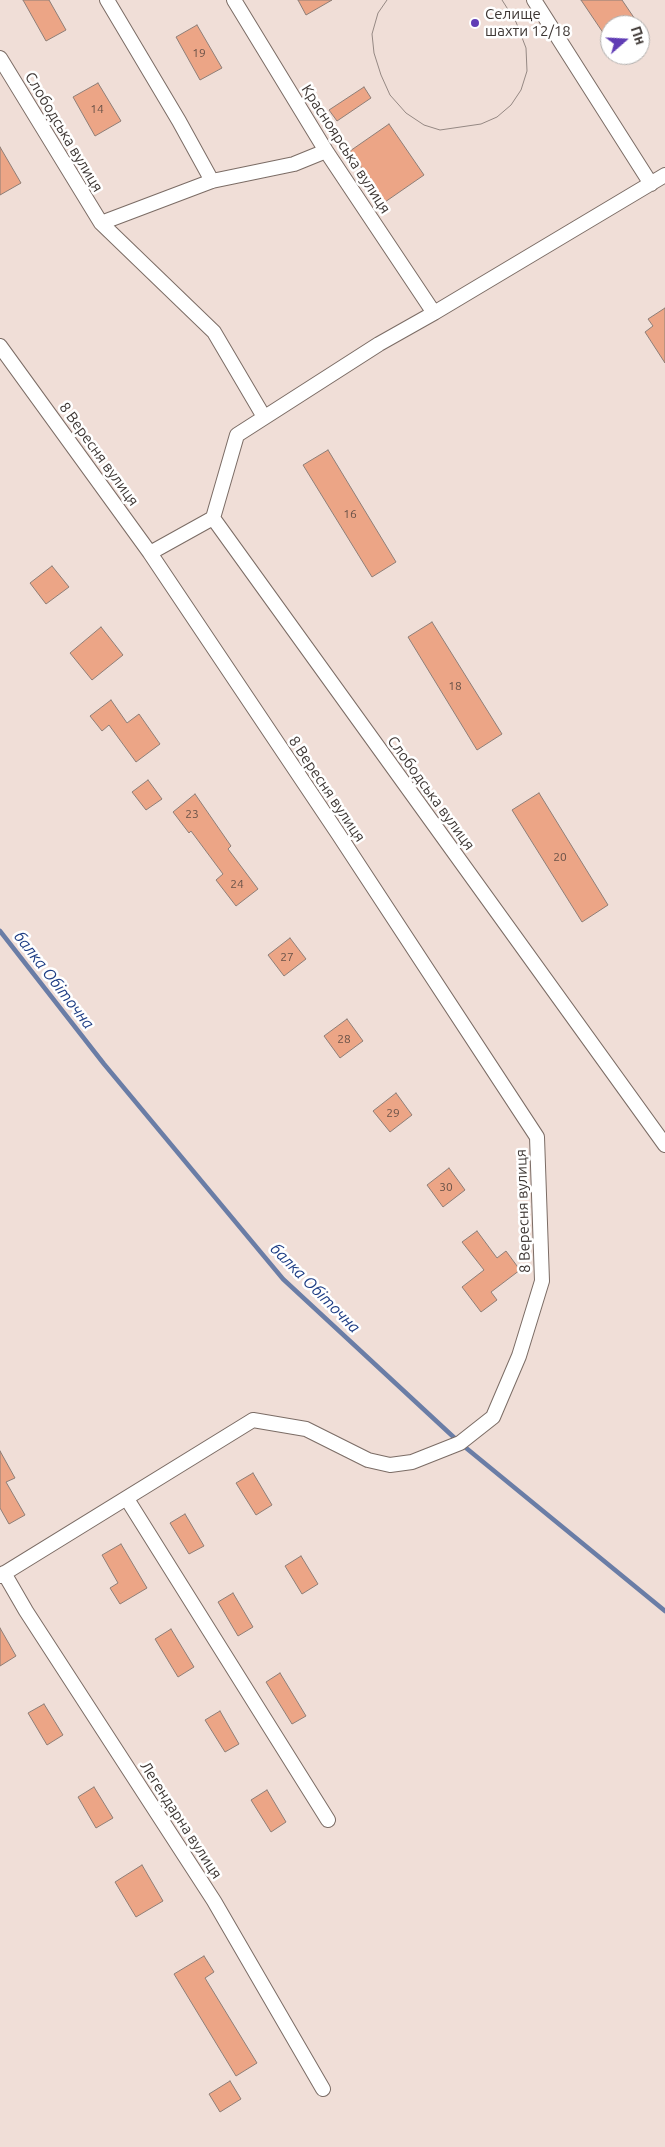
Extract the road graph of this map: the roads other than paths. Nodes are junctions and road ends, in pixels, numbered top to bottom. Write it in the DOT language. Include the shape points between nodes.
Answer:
graph roads {
  1 [pos="106,0"];
  2 [pos="234,0"];
  3 [pos="534,0"];
  4 [pos="0,58"];
  5 [pos="326,151"];
  6 [pos="665,175"];
  7 [pos="212,182"];
  8 [pos="651,184"];
  9 [pos="101,223"];
  10 [pos="434,313"];
  11 [pos="0,346"];
  12 [pos="264,418"];
  13 [pos="213,518"];
  14 [pos="150,553"];
  15 [pos="665,1145"];
  16 [pos="542,1281"];
  17 [pos="127,1499"];
  18 [pos="2,1574"];
  19 [pos="328,1820"];
  20 [pos="323,2089"];
  1 -- 7 [label="street"];
  2 -- 5 [label="street, Красноярська вулиця"];
  3 -- 8 [label="street"];
  4 -- 9 [label="street, Слободська вулиця"];
  5 -- 7 [label="street" via="294,164"];
  5 -- 10 [label="street, Красноярська вулиця"];
  6 -- 8 [label="street"];
  7 -- 9 [label="street"];
  8 -- 10 [label="street"];
  9 -- 12 [label="street, Слободська вулиця" via="214,332"];
  10 -- 12 [label="street" via="379,344"];
  11 -- 14 [label="street, 8 Вересня вулиця"];
  12 -- 13 [label="street" via="237,435"];
  13 -- 14 [label="street"];
  13 -- 15 [label="street, Слободська вулиця"];
  14 -- 16 [label="street, 8 Вересня вулиця" via="537,1137"];
  16 -- 17 [label="street, Легендарна вулиця" via="519,1356 493,1417 460,1443 412,1462 390,1465 368,1460 306,1429 253,1420"];
  17 -- 18 [label="street, Легендарна вулиця"];
  17 -- 19 [label="street"];
  18 -- 20 [label="street, Легендарна вулиця" via="214,1901"];
}
